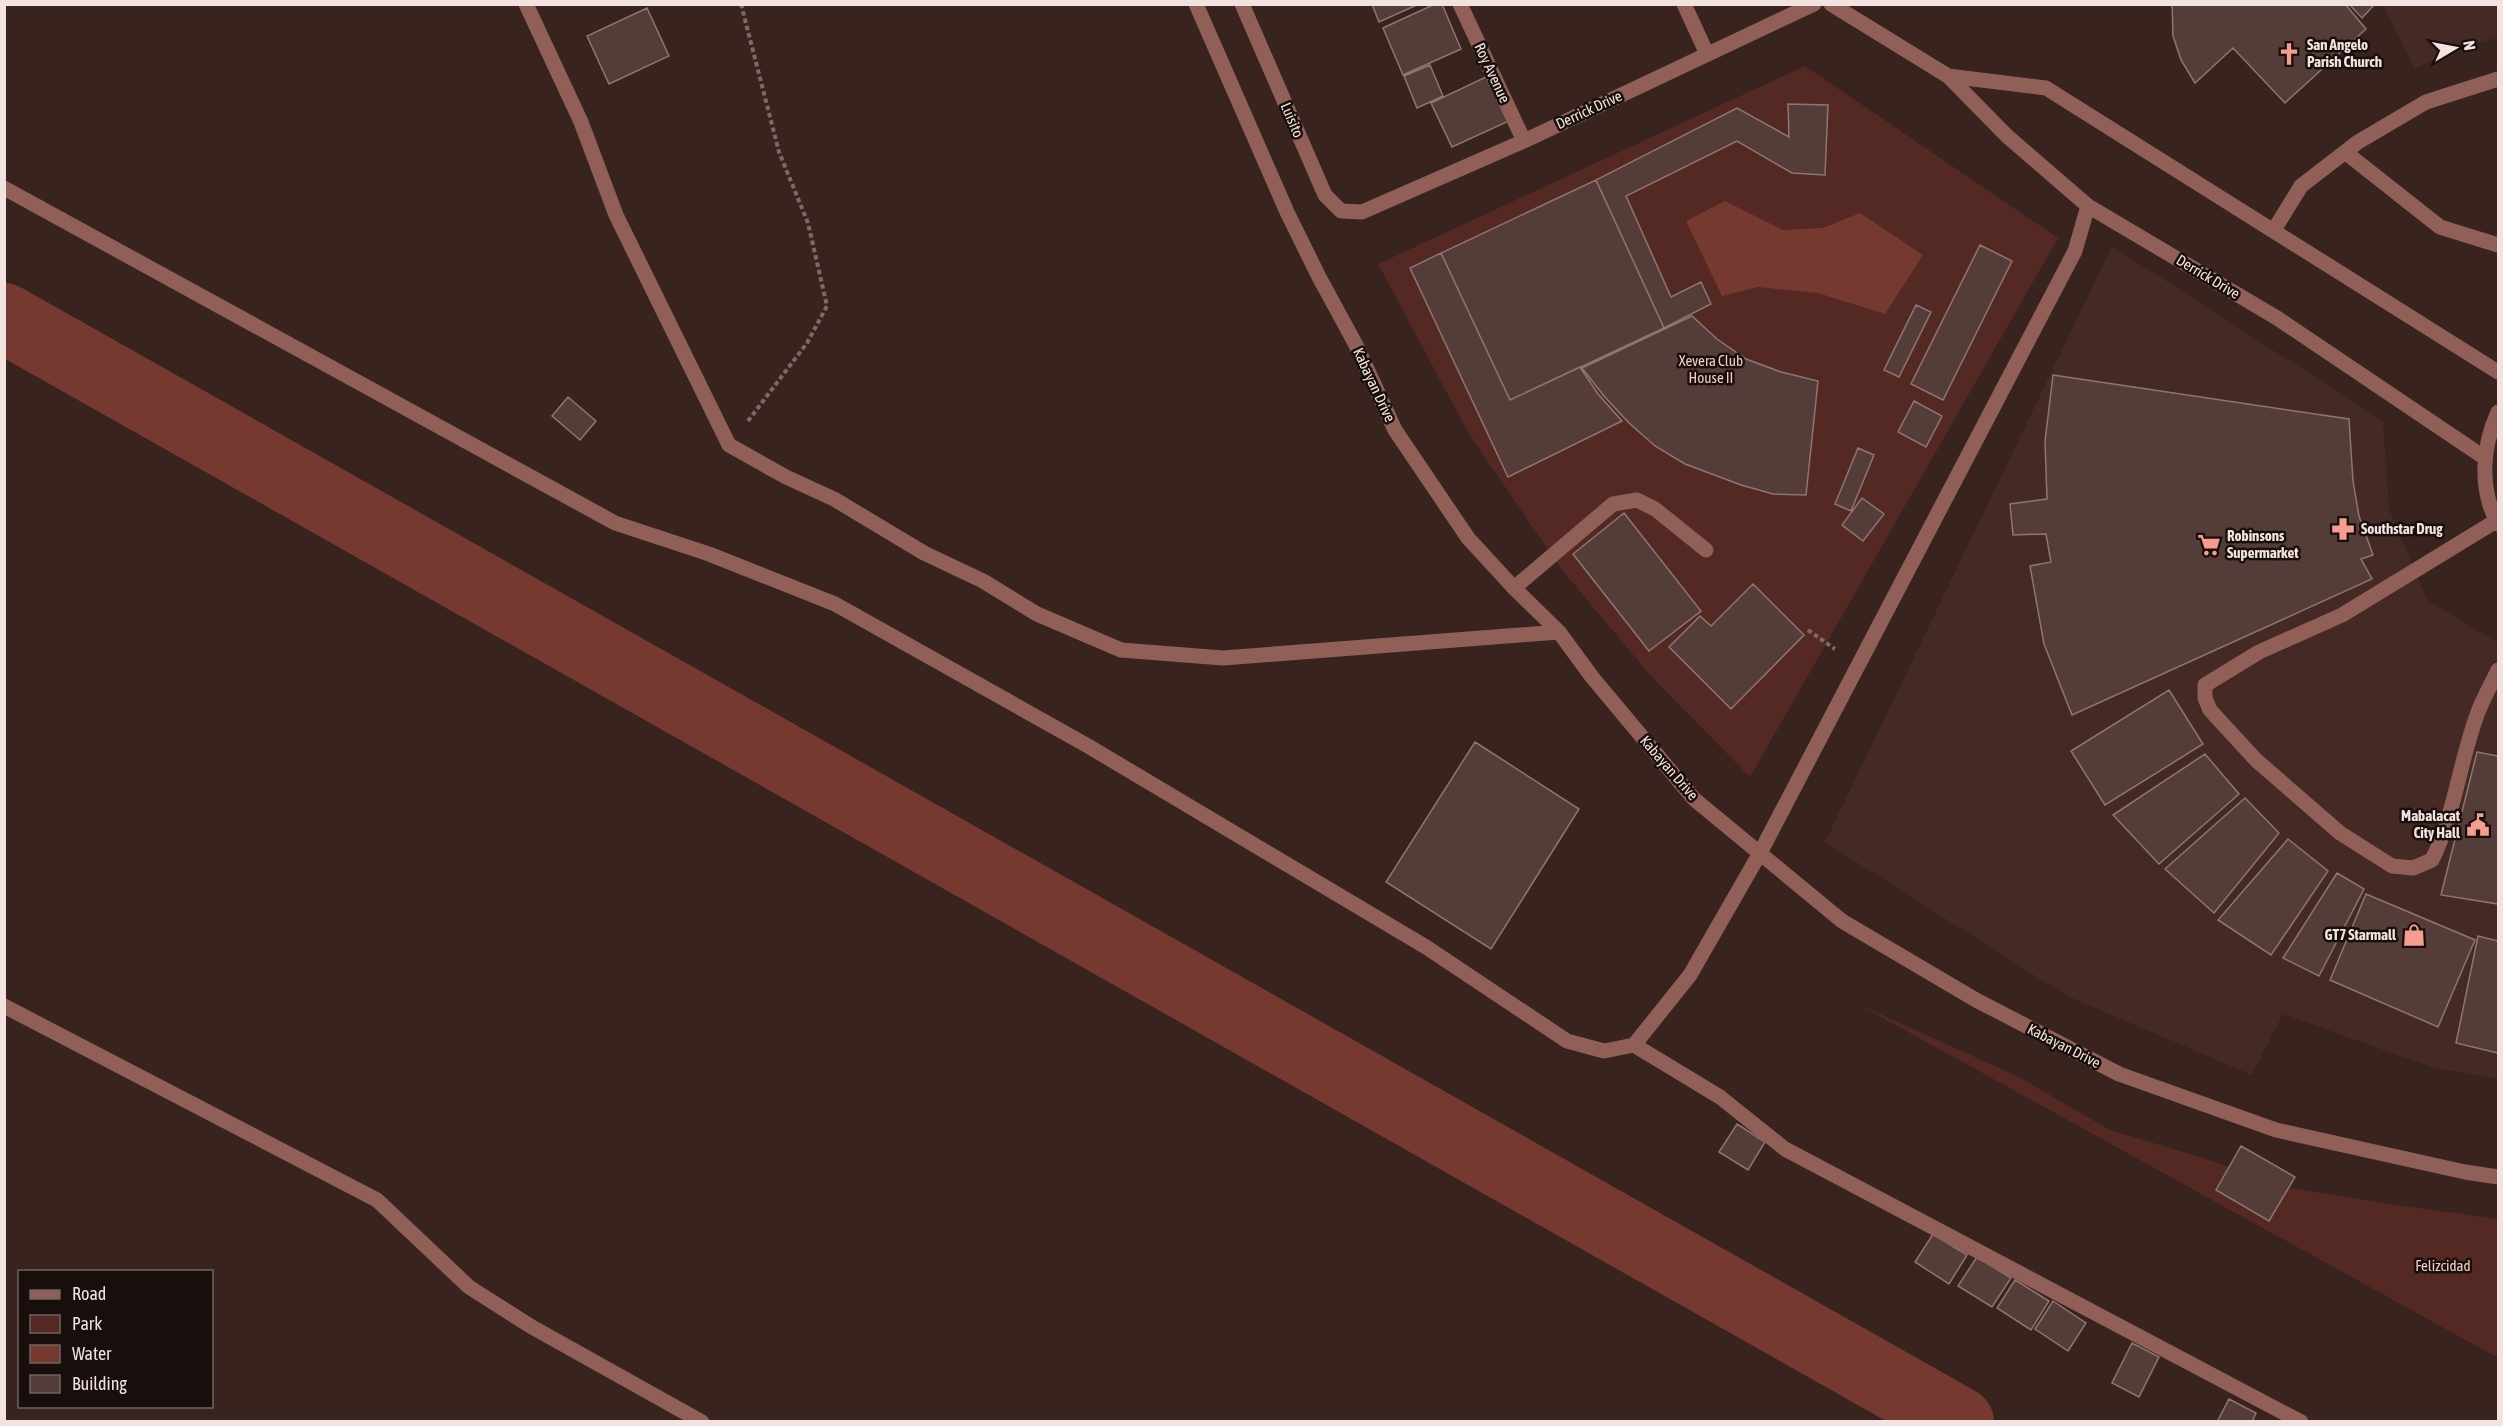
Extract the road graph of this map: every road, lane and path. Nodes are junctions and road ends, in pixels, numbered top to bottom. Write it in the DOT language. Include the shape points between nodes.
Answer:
graph roads {
  1 [pos="526,4"];
  2 [pos="741,4"];
  3 [pos="1196,4"];
  4 [pos="1242,4"];
  5 [pos="1460,4"];
  6 [pos="1684,4"];
  7 [pos="1814,4"];
  8 [pos="1831,4"];
  9 [pos="1707,54"];
  10 [pos="1948,76"];
  11 [pos="2499,79"];
  12 [pos="1524,141"];
  13 [pos="2345,152"];
  14 [pos="4,188"];
  15 [pos="2088,206"];
  16 [pos="1362,212"];
  17 [pos="2274,230"];
  18 [pos="2499,245"];
  19 [pos="2499,372"];
  20 [pos="2499,412"];
  21 [pos="729,446"];
  22 [pos="2485,458"];
  23 [pos="2498,522"];
  24 [pos="1706,550"];
  25 [pos="1514,588"];
  26 [pos="1559,632"];
  27 [pos="2499,670"];
  28 [pos="1760,853"];
  29 [pos="4,1006"];
  30 [pos="1635,1045"];
  31 [pos="2499,1177"];
  32 [pos="702,1422"];
  33 [pos="2301,1422"];
  1 -- 21 [label="street" via="580,122 616,215"];
  2 -- 21 [label="path" via="779,152 808,223 827,306 807,343"];
  3 -- 25 [label="street, Kabayan Drive" via="1287,212 1395,430 1468,538"];
  4 -- 16 [label="street, Luisito" via="1325,195 1341,211"];
  5 -- 12 [label="street, Roy Avenue"];
  6 -- 9 [label="street"];
  7 -- 9 [label="street, Derrick Drive"];
  8 -- 10 [label="street, Derrick Drive"];
  9 -- 12 [label="street, Derrick Drive"];
  10 -- 15 [label="street, Derrick Drive" via="2007,136"];
  10 -- 17 [label="street, Derrick Drive" via="2046,88"];
  11 -- 13 [label="street" via="2426,102"];
  12 -- 16 [label="street, Derrick Drive"];
  13 -- 17 [label="street" via="2301,186"];
  13 -- 18 [label="street" via="2440,226"];
  14 -- 30 [label="street" via="615,523 709,554 836,604 1088,746 1426,947 1567,1041 1604,1051"];
  15 -- 22 [label="street, Derrick Drive" via="2277,318"];
  15 -- 28 [label="street" via="2075,251"];
  17 -- 19 [label="street, Derrick Drive"];
  20 -- 22 [label="street" via="2490,431"];
  21 -- 26 [label="street" via="983,581 1037,614 1121,650 1223,658"];
  22 -- 23 [label="street" via="2486,490"];
  23 -- 27 [label="street" via="2342,615 2232,668 2205,685 2205,698 2210,710 2256,760 2340,833 2391,866 2413,868 2432,860 2439,846 2477,715"];
  24 -- 25 [label="street" via="1638,500 1613,504"];
  25 -- 26 [label="street, Kabayan Drive"];
  26 -- 28 [label="street, Kabayan Drive" via="1694,799"];
  28 -- 30 [label="street" via="1690,975"];
  28 -- 31 [label="street, Kabayan Drive" via="1842,921 1976,1000 2119,1074 2276,1130"];
  29 -- 32 [label="street" via="377,1200 469,1287 532,1327"];
  30 -- 33 [label="street" via="1720,1097 1785,1149"];
}
